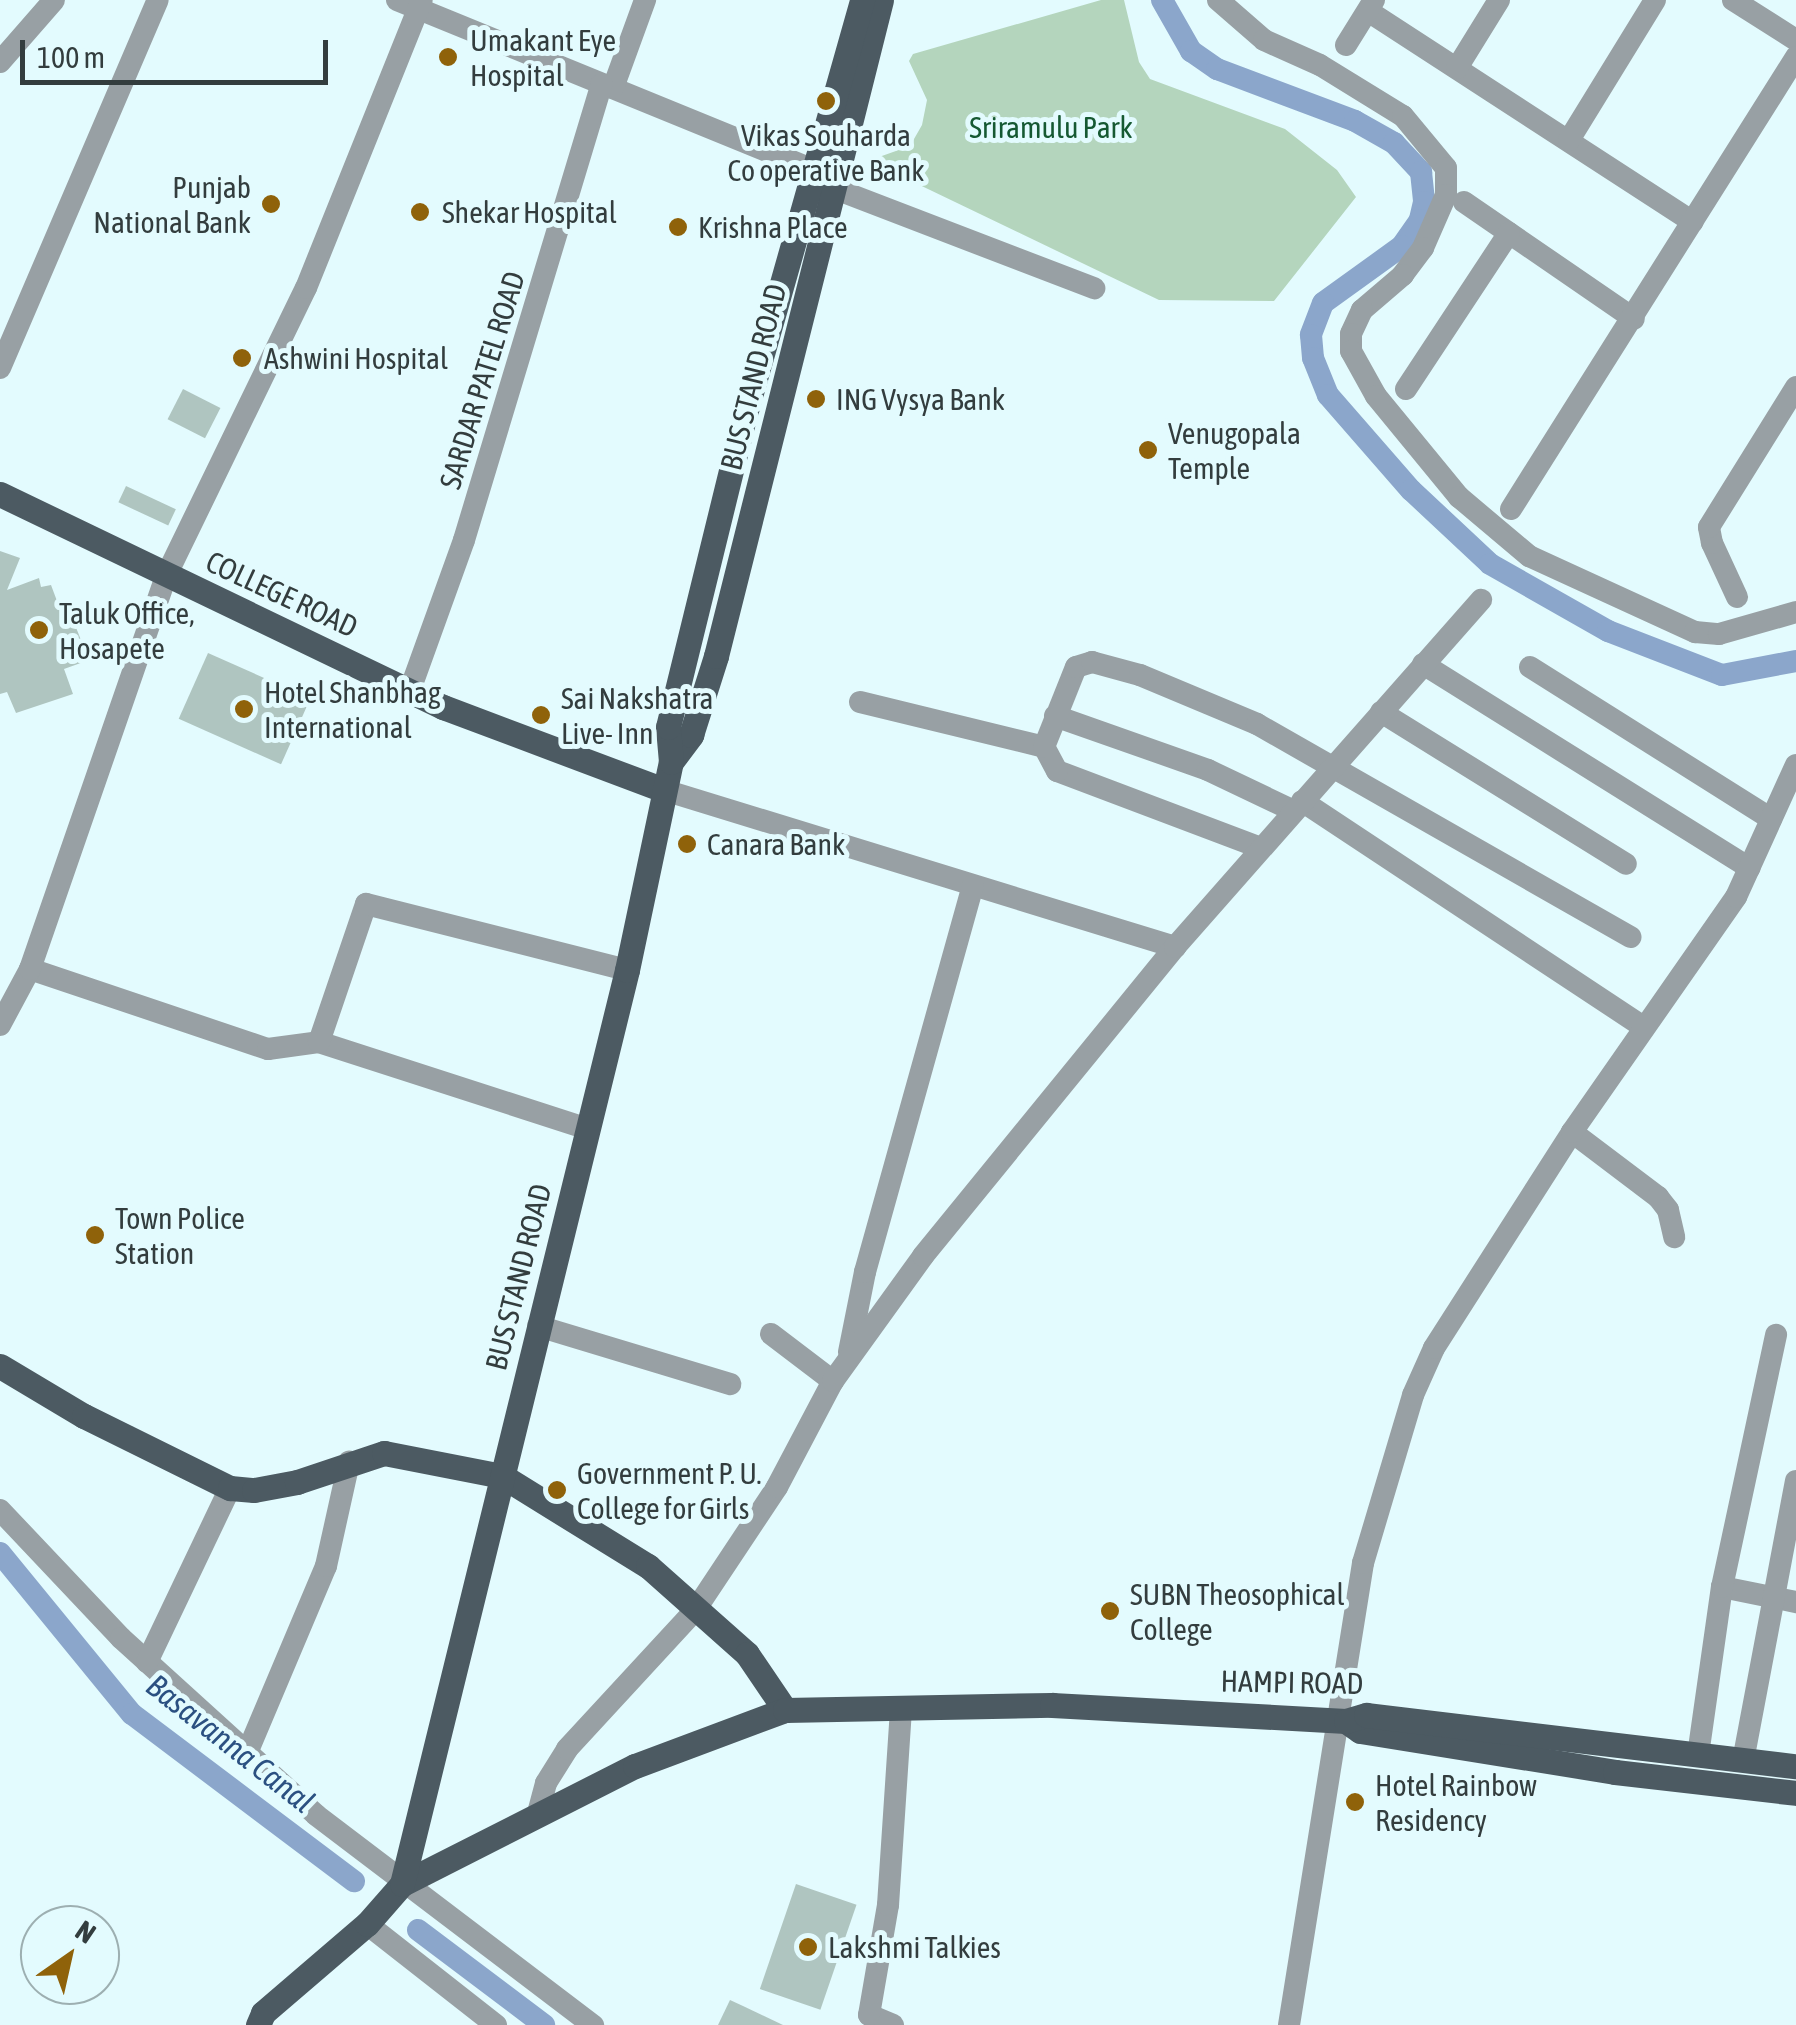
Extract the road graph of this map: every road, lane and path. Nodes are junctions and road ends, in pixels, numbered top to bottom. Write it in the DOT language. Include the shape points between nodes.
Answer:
graph roads {
  1 [pos="54,0"];
  2 [pos="158,0"];
  3 [pos="645,0"];
  4 [pos="862,0"];
  5 [pos="881,0"];
  6 [pos="1218,0"];
  7 [pos="1500,0"];
  8 [pos="1655,0"];
  9 [pos="1734,0"];
  10 [pos="413,3"];
  11 [pos="1371,6"];
  12 [pos="1796,40"];
  13 [pos="1346,44"];
  14 [pos="1796,57"];
  15 [pos="0,62"];
  16 [pos="1457,68"];
  17 [pos="607,86"];
  18 [pos="1569,140"];
  19 [pos="824,179"];
  20 [pos="1464,202"];
  21 [pos="1692,222"];
  22 [pos="1509,233"];
  23 [pos="1094,288"];
  24 [pos="1634,319"];
  25 [pos="0,368"];
  26 [pos="1796,386"];
  27 [pos="1406,389"];
  28 [pos="0,494"];
  29 [pos="1511,509"];
  30 [pos="166,576"];
  31 [pos="1737,598"];
  32 [pos="1481,600"];
  33 [pos="1796,612"];
  34 [pos="1424,664"];
  35 [pos="1530,667"];
  36 [pos="410,690"];
  37 [pos="860,702"];
  38 [pos="1381,712"];
  39 [pos="1055,716"];
  40 [pos="1044,748"];
  41 [pos="1796,765"];
  42 [pos="1334,766"];
  43 [pos="664,790"];
  44 [pos="1298,806"];
  45 [pos="1770,819"];
  46 [pos="1261,848"];
  47 [pos="1626,864"];
  48 [pos="1750,868"];
  49 [pos="972,886"];
  50 [pos="1631,937"];
  51 [pos="1175,947"];
  52 [pos="30,970"];
  53 [pos="627,970"];
  54 [pos="0,1024"];
  55 [pos="1644,1027"];
  56 [pos="319,1042"];
  57 [pos="588,1129"];
  58 [pos="1572,1132"];
  59 [pos="1674,1237"];
  60 [pos="865,1272"];
  61 [pos="892,1300"];
  62 [pos="538,1326"];
  63 [pos="771,1334"];
  64 [pos="1776,1335"];
  65 [pos="848,1360"];
  66 [pos="0,1366"];
  67 [pos="833,1381"];
  68 [pos="730,1384"];
  69 [pos="349,1462"];
  70 [pos="502,1476"];
  71 [pos="1796,1480"];
  72 [pos="230,1488"];
  73 [pos="0,1510"];
  74 [pos="1722,1587"];
  75 [pos="1771,1599"];
  76 [pos="1796,1602"];
  77 [pos="696,1609"];
  78 [pos="147,1662"];
  79 [pos="900,1708"];
  80 [pos="785,1710"];
  81 [pos="1340,1720"];
  82 [pos="247,1753"];
  83 [pos="1698,1755"];
  84 [pos="1743,1761"];
  85 [pos="1796,1766"];
  86 [pos="1796,1793"];
  87 [pos="538,1813"];
  88 [pos="402,1884"];
  89 [pos="367,1924"];
  90 [pos="255,2021"];
  91 [pos="496,2025"];
  92 [pos="593,2025"];
  93 [pos="893,2025"];
  94 [pos="1289,2025"];
  1 -- 15 [label="street"];
  2 -- 25 [label="street"];
  3 -- 17 [label="street, SARDAR PATEL ROAD"];
  4 -- 19 [label="main road, BUS STAND ROAD"];
  5 -- 19 [label="main road, BUS STAND ROAD"];
  6 -- 33 [label="street" via="1264,40 1320,65 1402,116 1446,168 1446,196 1423,248 1404,275 1362,310 1350,334 1376,396 1459,498 1529,556 1695,632 1719,634"];
  7 -- 16 [label="street"];
  8 -- 18 [label="street"];
  9 -- 12 [label="street"];
  10 -- 17 [label="street"];
  10 -- 30 [label="street" via="306,288"];
  11 -- 13 [label="street"];
  11 -- 16 [label="street"];
  14 -- 21 [label="street"];
  16 -- 18 [label="street"];
  17 -- 19 [label="street"];
  17 -- 36 [label="street, SARDAR PATEL ROAD"];
  18 -- 21 [label="street"];
  19 -- 23 [label="street"];
  19 -- 43 [label="main road, BUS STAND ROAD" via="716,656 692,735 670,762"];
  20 -- 22 [label="street"];
  21 -- 24 [label="street"];
  22 -- 24 [label="street"];
  22 -- 27 [label="street"];
  24 -- 29 [label="street"];
  26 -- 31 [label="street" via="1710,527"];
  28 -- 30 [label="main road, COLLEGE ROAD"];
  30 -- 36 [label="main road, COLLEGE ROAD"];
  30 -- 52 [label="street"];
  32 -- 34 [label="street"];
  34 -- 38 [label="street"];
  34 -- 48 [label="street"];
  35 -- 45 [label="street"];
  36 -- 43 [label="main road, COLLEGE ROAD"];
  37 -- 40 [label="street"];
  38 -- 42 [label="street"];
  38 -- 47 [label="street"];
  39 -- 40 [label="street"];
  39 -- 42 [label="street" via="1070,674 1092,662 1184,690"];
  39 -- 44 [label="street"];
  40 -- 46 [label="street" via="1051,764 1072,778"];
  41 -- 45 [label="street"];
  42 -- 44 [label="street"];
  42 -- 50 [label="street"];
  43 -- 49 [label="street"];
  43 -- 53 [label="main road, BUS STAND ROAD"];
  44 -- 46 [label="street"];
  44 -- 55 [label="street"];
  45 -- 48 [label="street"];
  46 -- 51 [label="street"];
  48 -- 55 [label="street"];
  49 -- 51 [label="street"];
  49 -- 60 [label="street"];
  51 -- 61 [label="street"];
  52 -- 54 [label="street"];
  52 -- 56 [label="street" via="268,1049"];
  53 -- 56 [label="street" via="366,904"];
  53 -- 57 [label="main road, BUS STAND ROAD"];
  55 -- 58 [label="street"];
  56 -- 57 [label="street"];
  57 -- 62 [label="main road, BUS STAND ROAD"];
  58 -- 59 [label="street" via="1658,1197"];
  58 -- 81 [label="street" via="1434,1348 1413,1394 1362,1563"];
  60 -- 61 [label="street"];
  60 -- 65 [label="street"];
  61 -- 65 [label="street"];
  62 -- 68 [label="street"];
  62 -- 70 [label="main road, BUS STAND ROAD"];
  63 -- 67 [label="street"];
  64 -- 74 [label="street"];
  65 -- 67 [label="street"];
  66 -- 72 [label="main road"];
  67 -- 77 [label="street" via="776,1487"];
  69 -- 70 [label="main road" via="384,1453"];
  69 -- 72 [label="main road" via="297,1482"];
  69 -- 82 [label="street" via="326,1566"];
  70 -- 77 [label="main road" via="648,1566"];
  70 -- 88 [label="main road, BUS STAND ROAD"];
  71 -- 75 [label="street"];
  72 -- 78 [label="street"];
  73 -- 78 [label="street"];
  74 -- 75 [label="street"];
  74 -- 83 [label="street"];
  75 -- 76 [label="street"];
  75 -- 84 [label="street"];
  77 -- 80 [label="main road" via="747,1654"];
  77 -- 87 [label="street" via="567,1750 546,1782"];
  78 -- 82 [label="street"];
  79 -- 80 [label="main road, HAMPI ROAD"];
  79 -- 81 [label="main road, HAMPI ROAD" via="1052,1705"];
  79 -- 93 [label="street" via="888,1906 869,2015"];
  80 -- 87 [label="main road, HAMPI ROAD" via="635,1766"];
  81 -- 83 [label="main road, HAMPI ROAD" via="1366,1715"];
  81 -- 86 [label="main road" via="1360,1731 1616,1772"];
  81 -- 94 [label="street"];
  82 -- 88 [label="street"];
  83 -- 84 [label="main road, HAMPI ROAD"];
  84 -- 85 [label="main road, HAMPI ROAD"];
  87 -- 88 [label="main road, HAMPI ROAD"];
  88 -- 89 [label="main road"];
  88 -- 92 [label="street"];
  89 -- 90 [label="main road"];
  89 -- 91 [label="street"];
}
